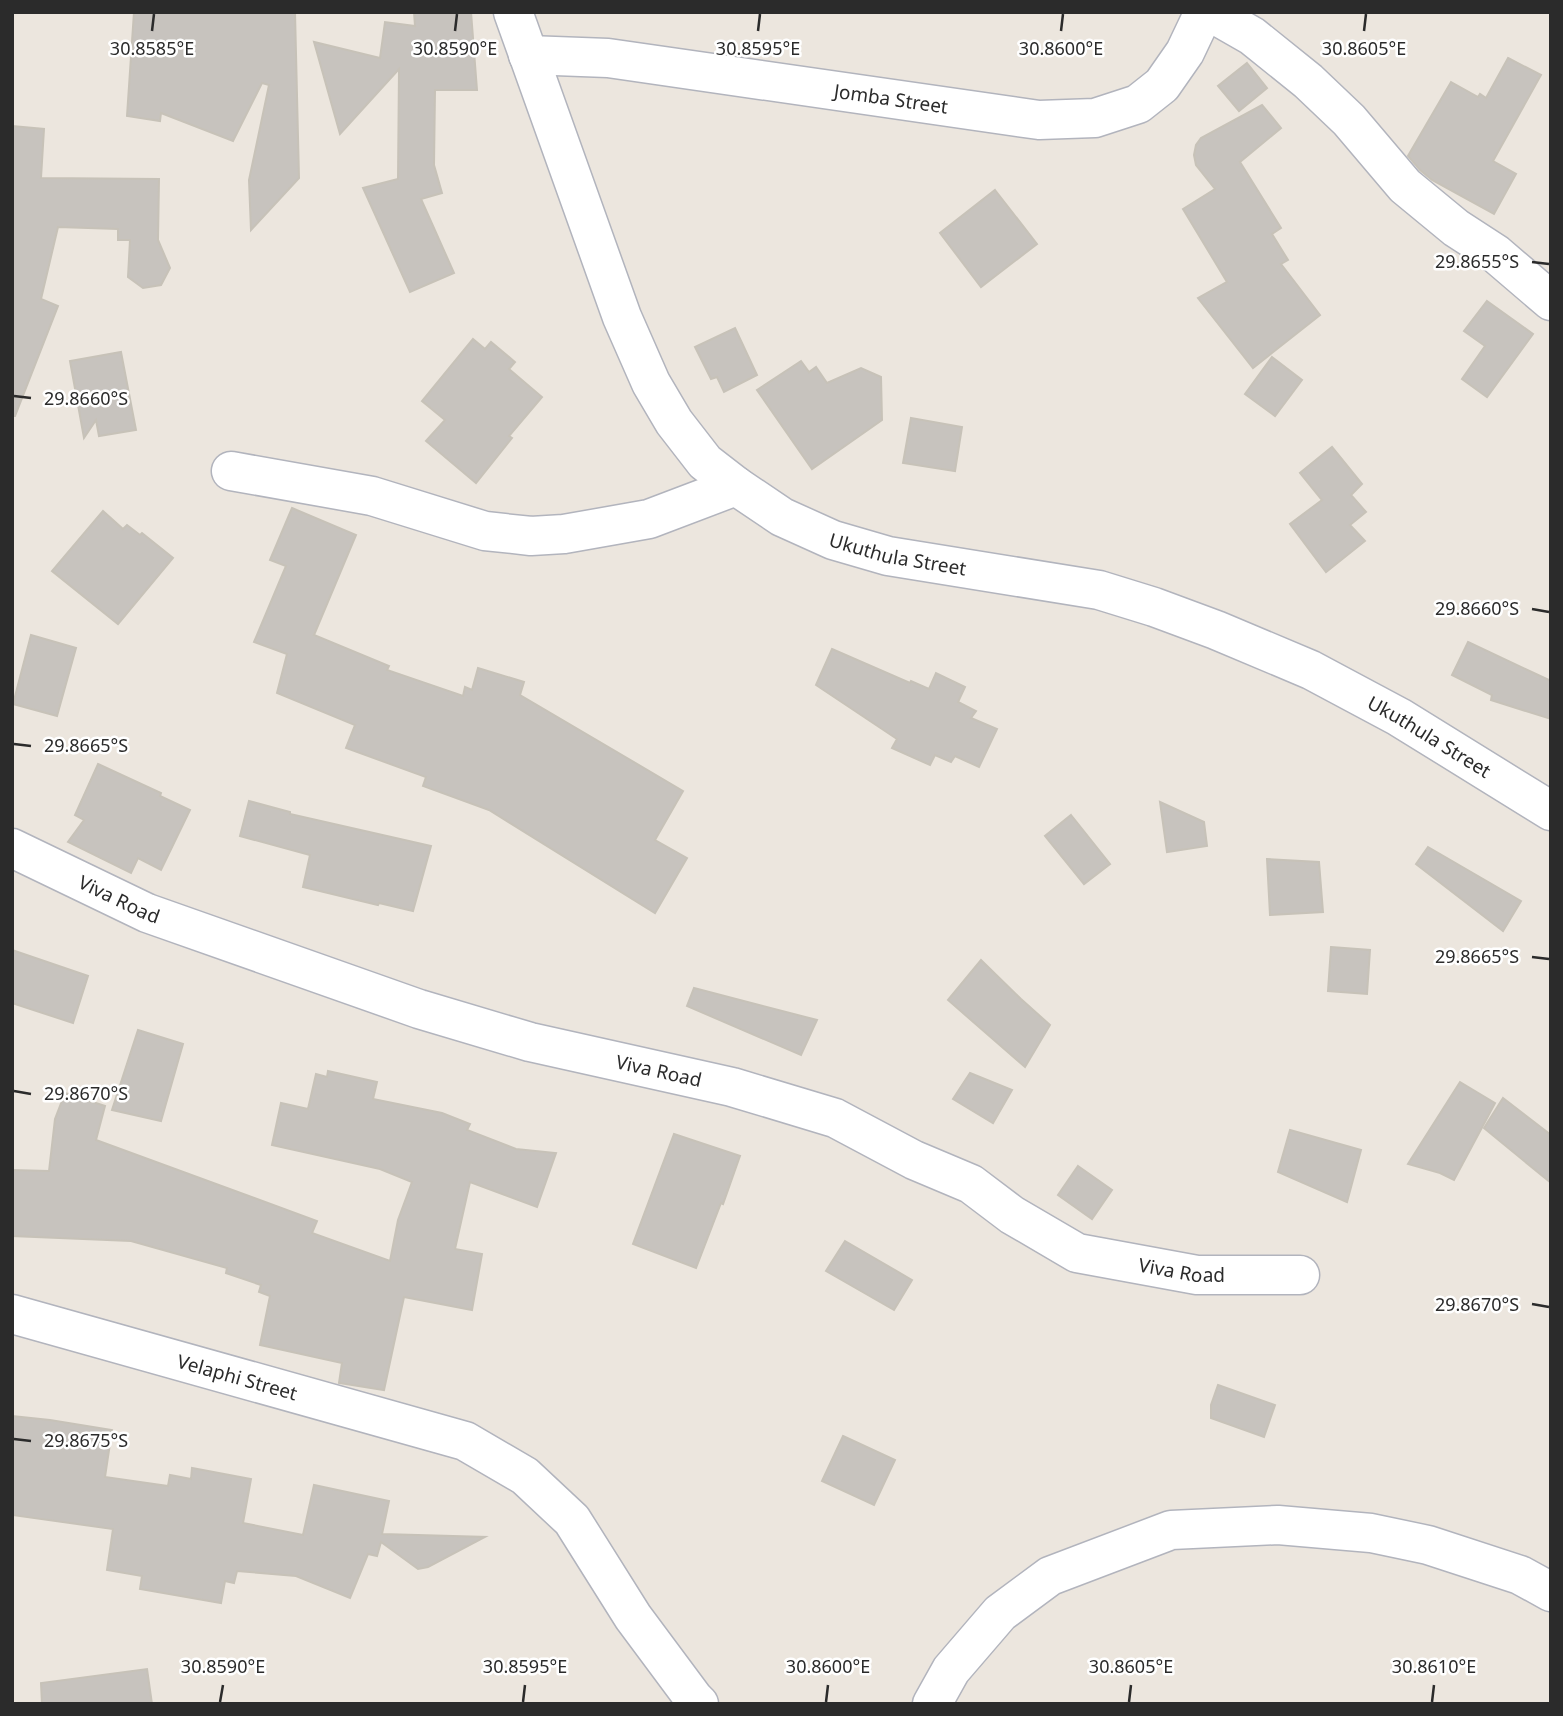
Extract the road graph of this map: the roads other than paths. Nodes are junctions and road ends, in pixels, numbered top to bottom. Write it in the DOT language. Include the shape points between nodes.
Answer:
graph roads {
  1 [pos="513,12"];
  2 [pos="1204,12"];
  3 [pos="1210,12"];
  4 [pos="528,55"];
  5 [pos="1551,301"];
  6 [pos="231,471"];
  7 [pos="736,486"];
  8 [pos="1551,811"];
  9 [pos="12,848"];
  10 [pos="1300,1275"];
  11 [pos="12,1314"];
  12 [pos="1551,1592"];
  13 [pos="699,1704"];
  14 [pos="932,1704"];
  1 -- 4 [label="street, Ukuthula Street"];
  2 -- 4 [label="street, Jomba Street" via="1162,85 1138,104 1095,118 1038,120 608,58"];
  3 -- 5 [label="street" via="1252,36 1308,81 1349,120 1405,186"];
  4 -- 7 [label="street, Ukuthula Street" via="622,317 651,383 705,462"];
  6 -- 7 [label="street" via="372,496 485,531 531,536 649,519"];
  7 -- 8 [label="street, Ukuthula Street" via="782,517 834,540 888,556 1099,590 1216,630 1311,670 1399,717"];
  9 -- 10 [label="street, Viva Road" via="147,913 419,1009 530,1042 732,1087 835,1118 971,1184 1012,1215 1077,1253 1197,1275"];
  11 -- 13 [label="street, Velaphi Street" via="465,1441 525,1476 572,1520 633,1617"];
  12 -- 14 [label="street" via="1520,1575 1428,1545 1371,1533 1278,1525 1171,1530 1050,1576 1000,1613 951,1670"];
}
